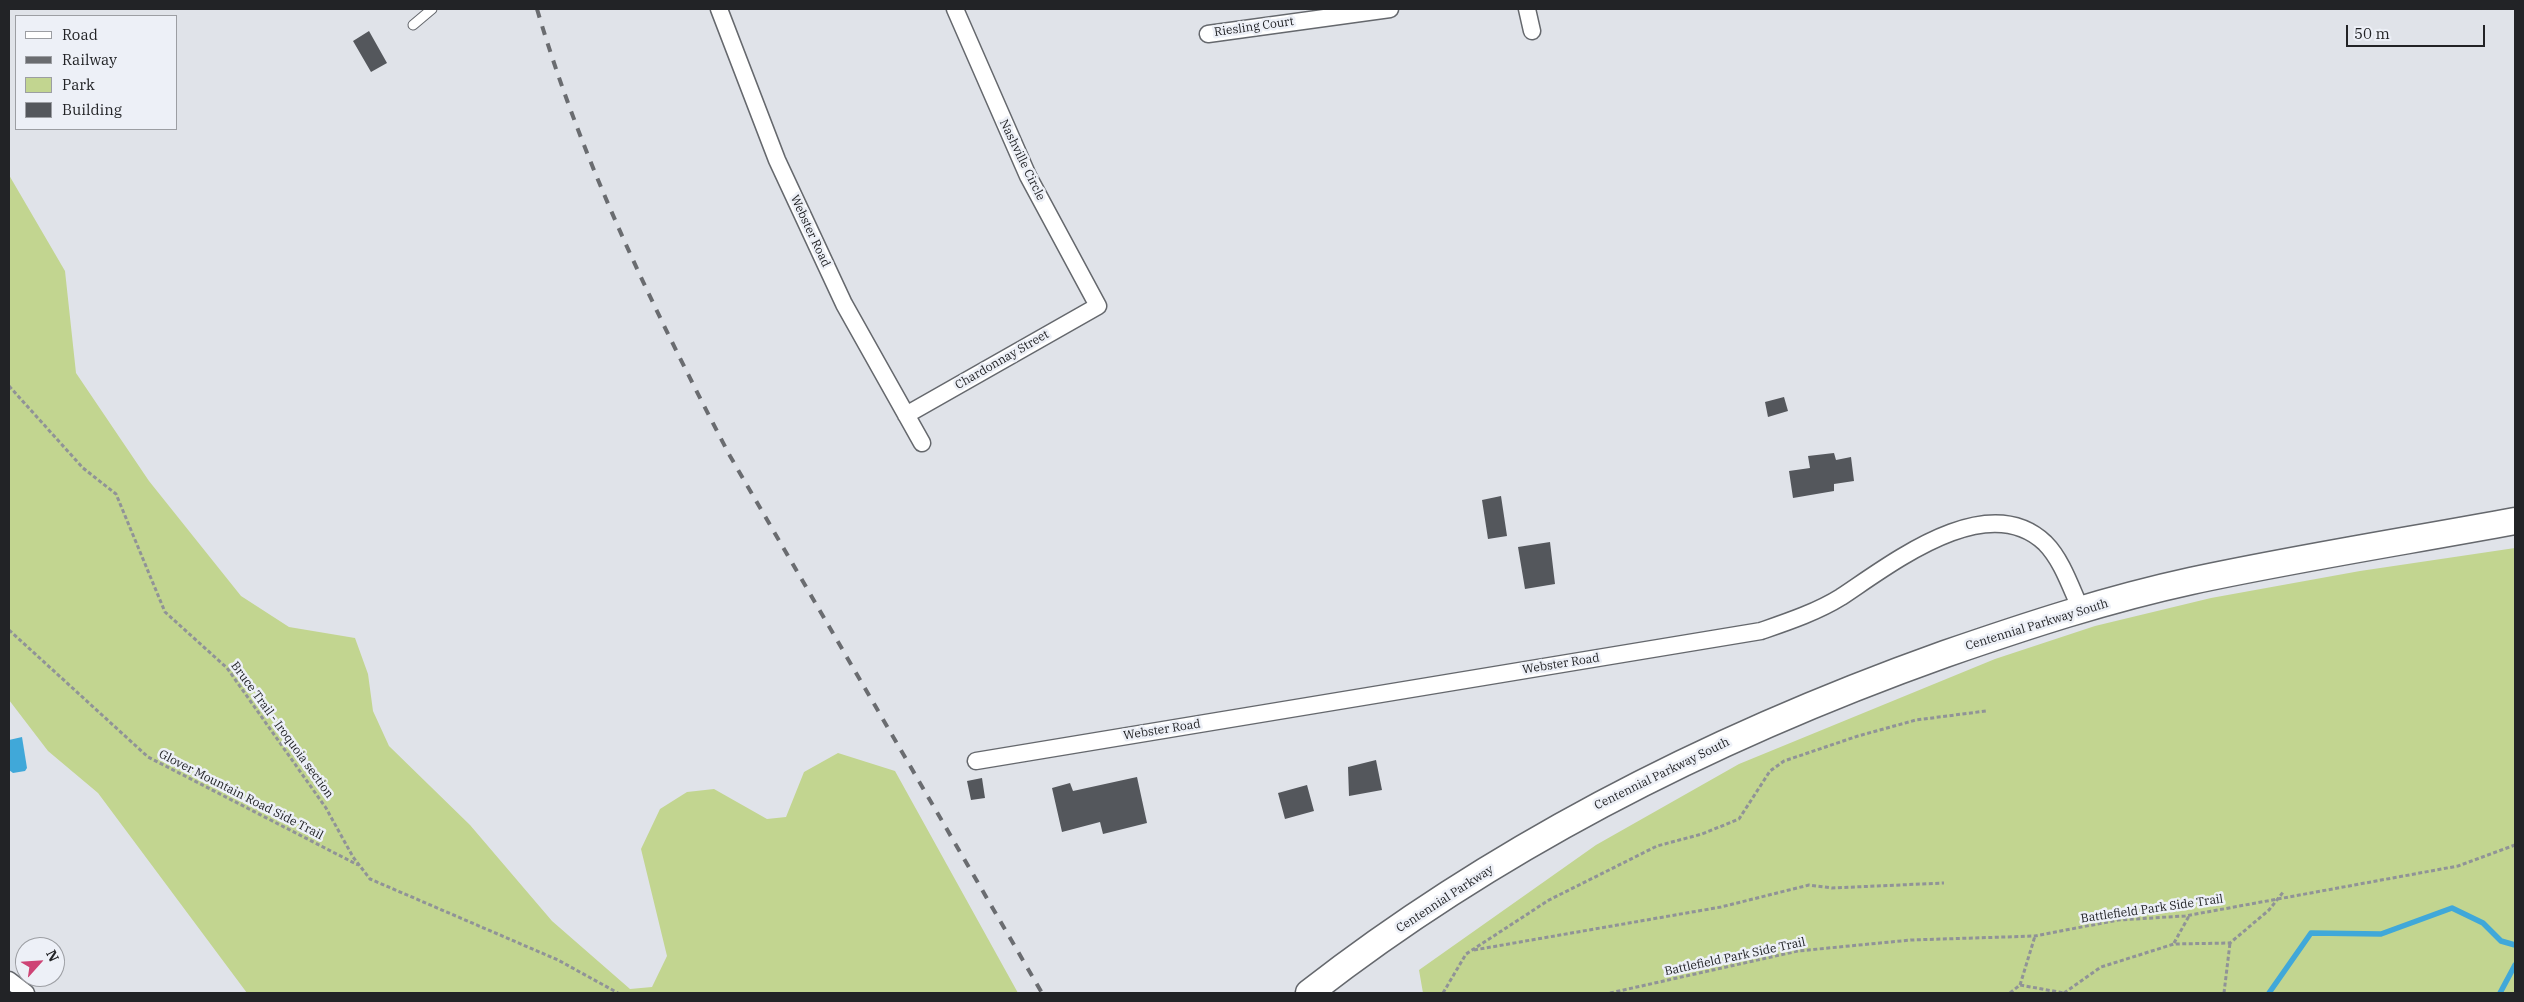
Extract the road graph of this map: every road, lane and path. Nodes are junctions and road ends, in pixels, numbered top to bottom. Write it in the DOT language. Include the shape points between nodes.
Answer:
graph roads {
  1 [pos="432,9"];
  2 [pos="719,9"];
  3 [pos="955,9"];
  4 [pos="1390,9"];
  5 [pos="1527,9"];
  6 [pos="413,25"];
  7 [pos="1532,31"];
  8 [pos="1208,34"];
  9 [pos="1098,306"];
  10 [pos="9,386"];
  11 [pos="906,415"];
  12 [pos="922,443"];
  13 [pos="2515,521"];
  14 [pos="2081,610"];
  15 [pos="9,630"];
  16 [pos="1986,712"];
  17 [pos="976,761"];
  18 [pos="1586,812"];
  19 [pos="2515,845"];
  20 [pos="360,866"];
  21 [pos="1944,882"];
  22 [pos="2284,891"];
  23 [pos="2277,899"];
  24 [pos="2189,915"];
  25 [pos="2035,936"];
  26 [pos="2230,943"];
  27 [pos="2174,944"];
  28 [pos="1471,951"];
  29 [pos="9,980"];
  30 [pos="2020,985"];
  31 [pos="26,993"];
  32 [pos="618,993"];
  33 [pos="1309,993"];
  34 [pos="1443,993"];
  35 [pos="1610,993"];
  36 [pos="2010,993"];
  37 [pos="2064,993"];
  38 [pos="2224,993"];
  1 -- 6 [label="lane"];
  2 -- 11 [label="street, Webster Road" via="781,169 844,304"];
  3 -- 9 [label="street, Nashville Circle" via="1028,176"];
  4 -- 8 [label="street, Riesling Court"];
  5 -- 7 [label="street"];
  9 -- 11 [label="street, Chardonnay Street"];
  10 -- 20 [label="path, Bruce Trail - Iroquoia section" via="83,468 116,494 165,612 227,668 326,808"];
  11 -- 12 [label="street, Webster Road"];
  13 -- 14 [label="main road, Centennial Parkway South" via="2190,581"];
  14 -- 17 [label="street, Webster Road" via="2057,559 2043,542 2015,527 1991,523 1969,527 1908,553 1840,597 1760,631"];
  14 -- 18 [label="main road, Centennial Parkway South" via="1865,682 1727,741"];
  15 -- 20 [label="path, Glover Mountain Road Side Trail" via="148,757"];
  16 -- 28 [label="path" via="1916,720 1784,761 1770,771 1739,819 1702,834 1657,846 1549,900"];
  18 -- 33 [label="main road, Centennial Parkway" via="1425,911"];
  19 -- 23 [label="path, Battlefield Park Side Trail" via="2458,866"];
  20 -- 32 [label="path, Bruce Trail - Iroquoia section" via="370,879 558,960"];
  21 -- 28 [label="path" via="1832,888 1809,885 1721,907"];
  22 -- 23 [label="path"];
  23 -- 24 [label="path, Battlefield Park Side Trail"];
  23 -- 26 [label="path" via="2269,910"];
  24 -- 25 [label="path, Battlefield Park Side Trail" via="2118,920"];
  24 -- 27 [label="path"];
  25 -- 30 [label="path"];
  25 -- 35 [label="path, Battlefield Park Side Trail" via="1911,940 1798,951"];
  26 -- 27 [label="path"];
  26 -- 38 [label="path"];
  27 -- 37 [label="path" via="2101,967"];
  28 -- 34 [label="path"];
  29 -- 31 [label="street"];
  30 -- 36 [label="path"];
  30 -- 37 [label="path"];
}
